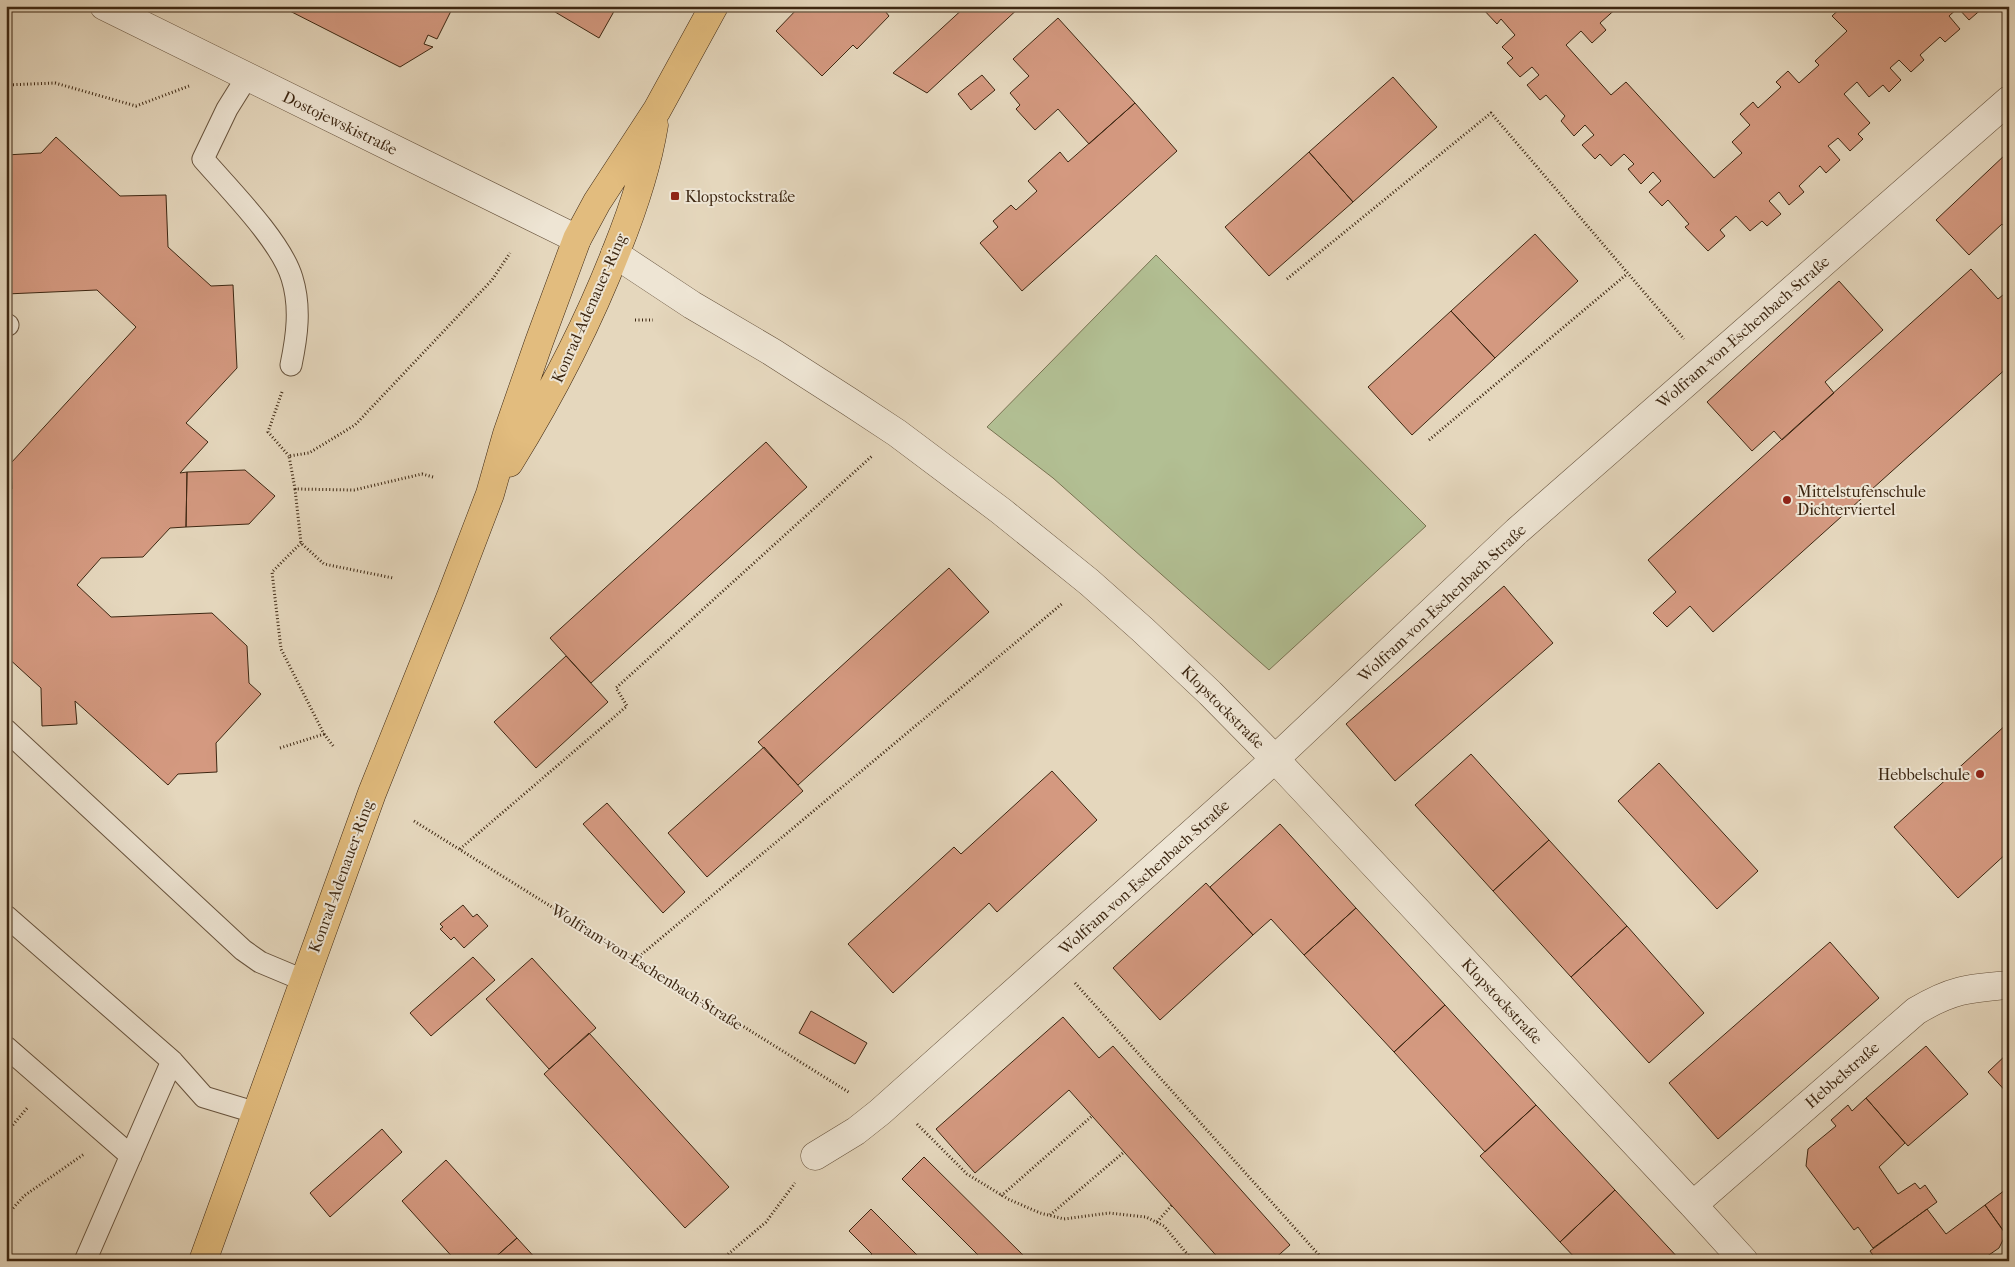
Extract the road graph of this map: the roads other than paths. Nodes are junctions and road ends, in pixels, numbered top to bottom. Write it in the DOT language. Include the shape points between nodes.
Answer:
graph roads {
  1 [pos="104,6"];
  2 [pos="714,6"];
  3 [pos="236,71"];
  4 [pos="2009,100"];
  5 [pos="657,110"];
  6 [pos="577,239"];
  7 [pos="615,254"];
  8 [pos="291,365"];
  9 [pos="490,494"];
  10 [pos="6,730"];
  11 [pos="1275,760"];
  12 [pos="6,916"];
  13 [pos="303,980"];
  14 [pos="2009,985"];
  15 [pos="6,1048"];
  16 [pos="172,1061"];
  17 [pos="257,1113"];
  18 [pos="131,1156"];
  19 [pos="815,1156"];
  20 [pos="1694,1204"];
  21 [pos="85,1261"];
  22 [pos="203,1261"];
  23 [pos="1744,1261"];
  1 -- 3 [label="street, Dostojewskistraße"];
  2 -- 5 [label="main road, Konrad-Adenauer-Ring"];
  3 -- 6 [label="street, Dostojewskistraße"];
  3 -- 8 [label="lane" via="227,109 203,160 240,200 276,247 292,277 298,305"];
  4 -- 11 [label="street, Wolfram-von-Eschenbach-Straße" via="1517,531"];
  5 -- 6 [label="main road, Konrad-Adenauer-Ring" via="597,202"];
  5 -- 7 [label="main road, Konrad-Adenauer-Ring" via="642,178"];
  6 -- 9 [label="main road, Konrad-Adenauer-Ring" via="539,342"];
  7 -- 9 [label="main road, Konrad-Adenauer-Ring" via="594,305 553,386"];
  7 -- 11 [label="street, Klopstockstraße" via="897,433 1001,511 1089,582 1210,693"];
  9 -- 13 [label="main road, Konrad-Adenauer-Ring" via="372,793"];
  10 -- 13 [label="lane" via="243,950 260,962"];
  11 -- 19 [label="street, Wolfram-von-Eschenbach-Straße" via="887,1106 856,1131"];
  11 -- 20 [label="street, Klopstockstraße"];
  12 -- 16 [label="lane"];
  13 -- 17 [label="main road, Konrad-Adenauer-Ring"];
  14 -- 20 [label="street, Hebbelstraße" via="1959,990 1916,1011"];
  15 -- 18 [label="lane"];
  16 -- 17 [label="lane" via="204,1097"];
  16 -- 18 [label="lane"];
  17 -- 22 [label="main road, Konrad-Adenauer-Ring"];
  18 -- 21 [label="lane"];
  20 -- 23 [label="street, Klopstockstraße"];
}
